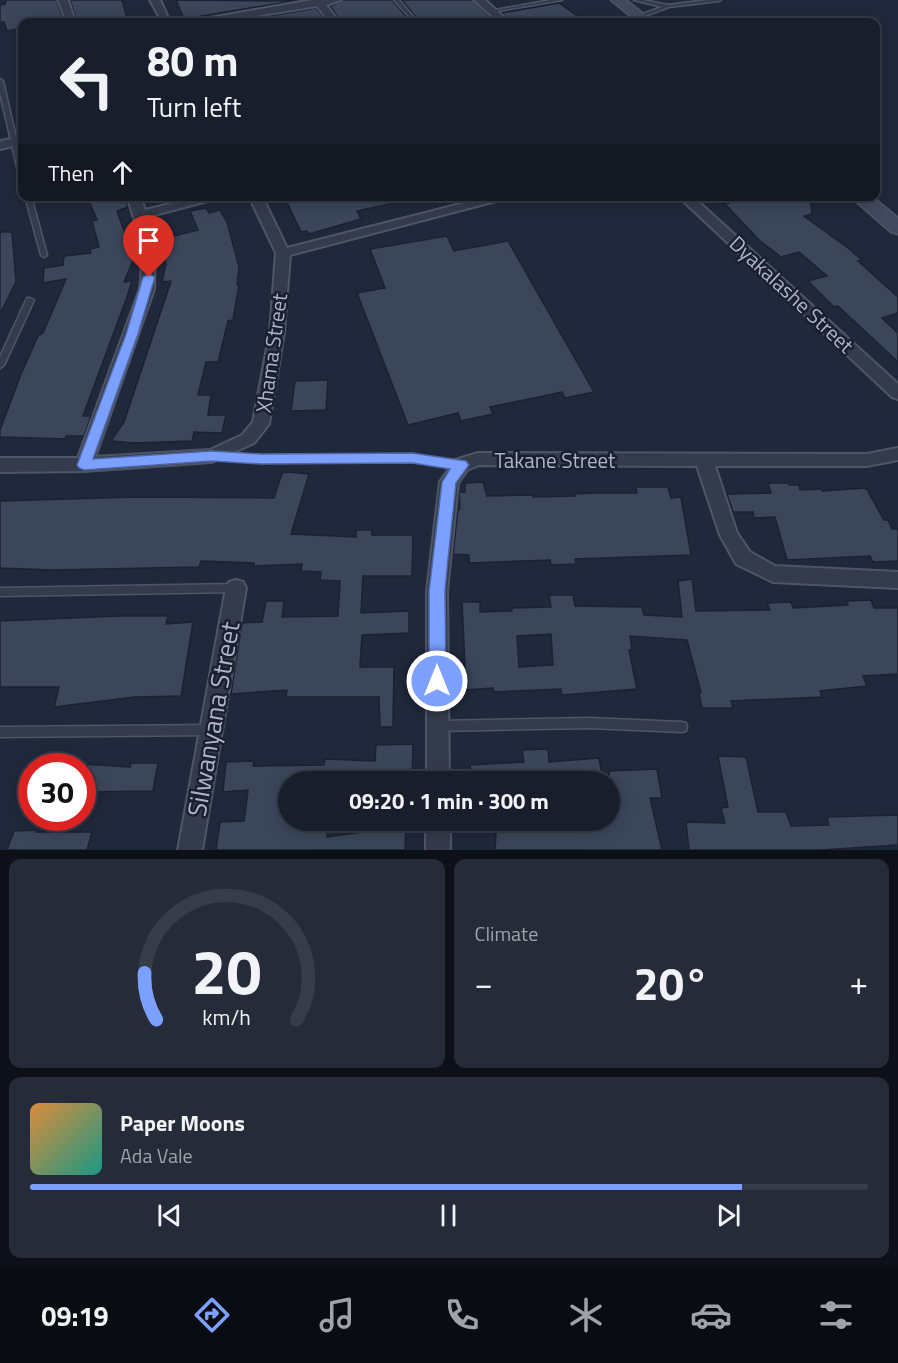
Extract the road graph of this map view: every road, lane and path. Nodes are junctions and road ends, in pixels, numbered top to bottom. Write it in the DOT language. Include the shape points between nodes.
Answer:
graph roads {
  1 [pos="63,0"];
  2 [pos="156,0"];
  3 [pos="336,0"];
  4 [pos="396,0"];
  5 [pos="479,0"];
  6 [pos="560,0"];
  7 [pos="618,0"];
  8 [pos="636,0"];
  9 [pos="719,0"];
  10 [pos="318,1"];
  11 [pos="668,6"];
  12 [pos="492,11"];
  13 [pos="70,18"];
  14 [pos="164,18"];
  15 [pos="256,18"];
  16 [pos="331,18"];
  17 [pos="412,18"];
  18 [pos="500,18"];
  19 [pos="640,18"];
  20 [pos="646,18"];
  21 [pos="0,81"];
  22 [pos="18,142"];
  23 [pos="0,146"];
  24 [pos="29,201"];
  25 [pos="135,201"];
  26 [pos="199,201"];
  27 [pos="257,201"];
  28 [pos="489,201"];
  29 [pos="689,201"];
  30 [pos="865,201"];
  31 [pos="141,215"];
  32 [pos="898,228"];
  33 [pos="282,253"];
  34 [pos="44,255"];
  35 [pos="30,300"];
  36 [pos="0,365"];
  37 [pos="898,393"];
  38 [pos="898,454"];
  39 [pos="212,456"];
  40 [pos="704,460"];
  41 [pos="0,465"];
  42 [pos="84,465"];
  43 [pos="461,465"];
  44 [pos="898,580"];
  45 [pos="236,588"];
  46 [pos="0,592"];
  47 [pos="438,726"];
  48 [pos="682,727"];
  49 [pos="213,730"];
  50 [pos="0,732"];
  51 [pos="438,771"];
  52 [pos="438,831"];
  53 [pos="190,850"];
  54 [pos="438,850"];
  1 -- 13 [label="street"];
  2 -- 14 [label="street"];
  3 -- 10 [label="street"];
  4 -- 17 [label="lane"];
  5 -- 12 [label="street"];
  6 -- 12 [label="lane"];
  7 -- 19 [label="main road"];
  8 -- 11 [label="lane"];
  9 -- 11 [label="lane"];
  10 -- 15 [label="street"];
  10 -- 16 [label="street"];
  11 -- 20 [label="lane"];
  12 -- 18 [label="street"];
  21 -- 22 [label="lane"];
  22 -- 23 [label="street"];
  24 -- 34 [label="lane"];
  25 -- 31 [label="street"];
  26 -- 31 [label="street"];
  27 -- 33 [label="street, Xhama Street"];
  28 -- 33 [label="street"];
  29 -- 37 [label="street, Dyakalashe Street"];
  30 -- 32 [label="main road"];
  31 -- 42 [label="street" via="150,257 147,289"];
  33 -- 39 [label="street, Xhama Street" via="277,332 261,424 248,440"];
  35 -- 36 [label="lane"];
  38 -- 40 [label="street, Takane Street" via="867,460"];
  39 -- 42 [label="street, Xhama Street"];
  39 -- 43 [label="lane" via="412,458"];
  40 -- 43 [label="street, Takane Street" via="478,459"];
  40 -- 44 [label="street" via="729,535 743,558 772,574"];
  41 -- 42 [label="street, Xhama Street"];
  43 -- 47 [label="street" via="449,482 437,591"];
  45 -- 46 [label="lane"];
  45 -- 49 [label="street, Silwanyana Street"];
  47 -- 48 [label="lane" via="589,723"];
  47 -- 51 [label="street"];
  49 -- 50 [label="lane"];
  49 -- 53 [label="street, Silwanyana Street"];
  52 -- 54 [label="street"];
}
